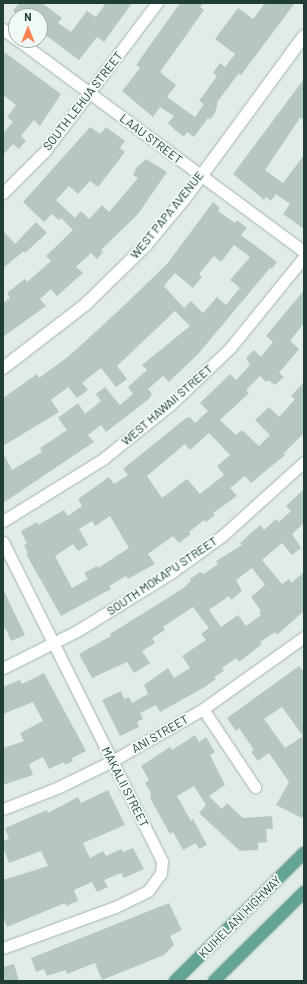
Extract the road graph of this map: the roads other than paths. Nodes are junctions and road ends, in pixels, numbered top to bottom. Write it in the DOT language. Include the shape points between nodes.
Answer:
graph roads {
  1 [pos="157,3"];
  2 [pos="304,36"];
  3 [pos="29,48"];
  4 [pos="90,93"];
  5 [pos="200,175"];
  6 [pos="3,193"];
  7 [pos="304,252"];
  8 [pos="304,257"];
  9 [pos="3,368"];
  10 [pos="304,462"];
  11 [pos="3,521"];
  12 [pos="3,542"];
  13 [pos="304,637"];
  14 [pos="53,642"];
  15 [pos="3,668"];
  16 [pos="203,709"];
  17 [pos="112,761"];
  18 [pos="255,787"];
  19 [pos="3,809"];
  20 [pos="304,853"];
  21 [pos="304,892"];
  22 [pos="3,948"];
  23 [pos="175,981"];
  24 [pos="214,981"];
  1 -- 4 [label="street, SOUTH LEHUA STREET"];
  2 -- 5 [label="street, WEST PAPA AVENUE"];
  3 -- 4 [label="street, LAAU STREET"];
  4 -- 5 [label="street, LAAU STREET"];
  4 -- 6 [label="street, SOUTH LEHUA STREET" via="45,151"];
  5 -- 7 [label="street, LAAU STREET"];
  5 -- 9 [label="street, WEST PAPA AVENUE" via="146,245 104,288 27,352"];
  8 -- 11 [label="street, WEST HAWAII STREET" via="230,348 170,405 103,459"];
  10 -- 14 [label="street, SOUTH MOKAPU STREET" via="249,513 199,553 130,600"];
  12 -- 14 [label="street, MAKALII STREET"];
  13 -- 16 [label="street, ANI STREET"];
  14 -- 15 [label="street, SOUTH MOKAPU STREET"];
  14 -- 17 [label="street, MAKALII STREET"];
  16 -- 17 [label="street, ANI STREET"];
  16 -- 18 [label="street"];
  17 -- 19 [label="street, ANI STREET" via="59,787"];
  17 -- 22 [label="street, MAKALII STREET" via="162,861 157,881 148,890 115,907"];
  20 -- 23 [label="main road, KUIHELANI HIGHWAY"];
  21 -- 24 [label="main road"];
}
